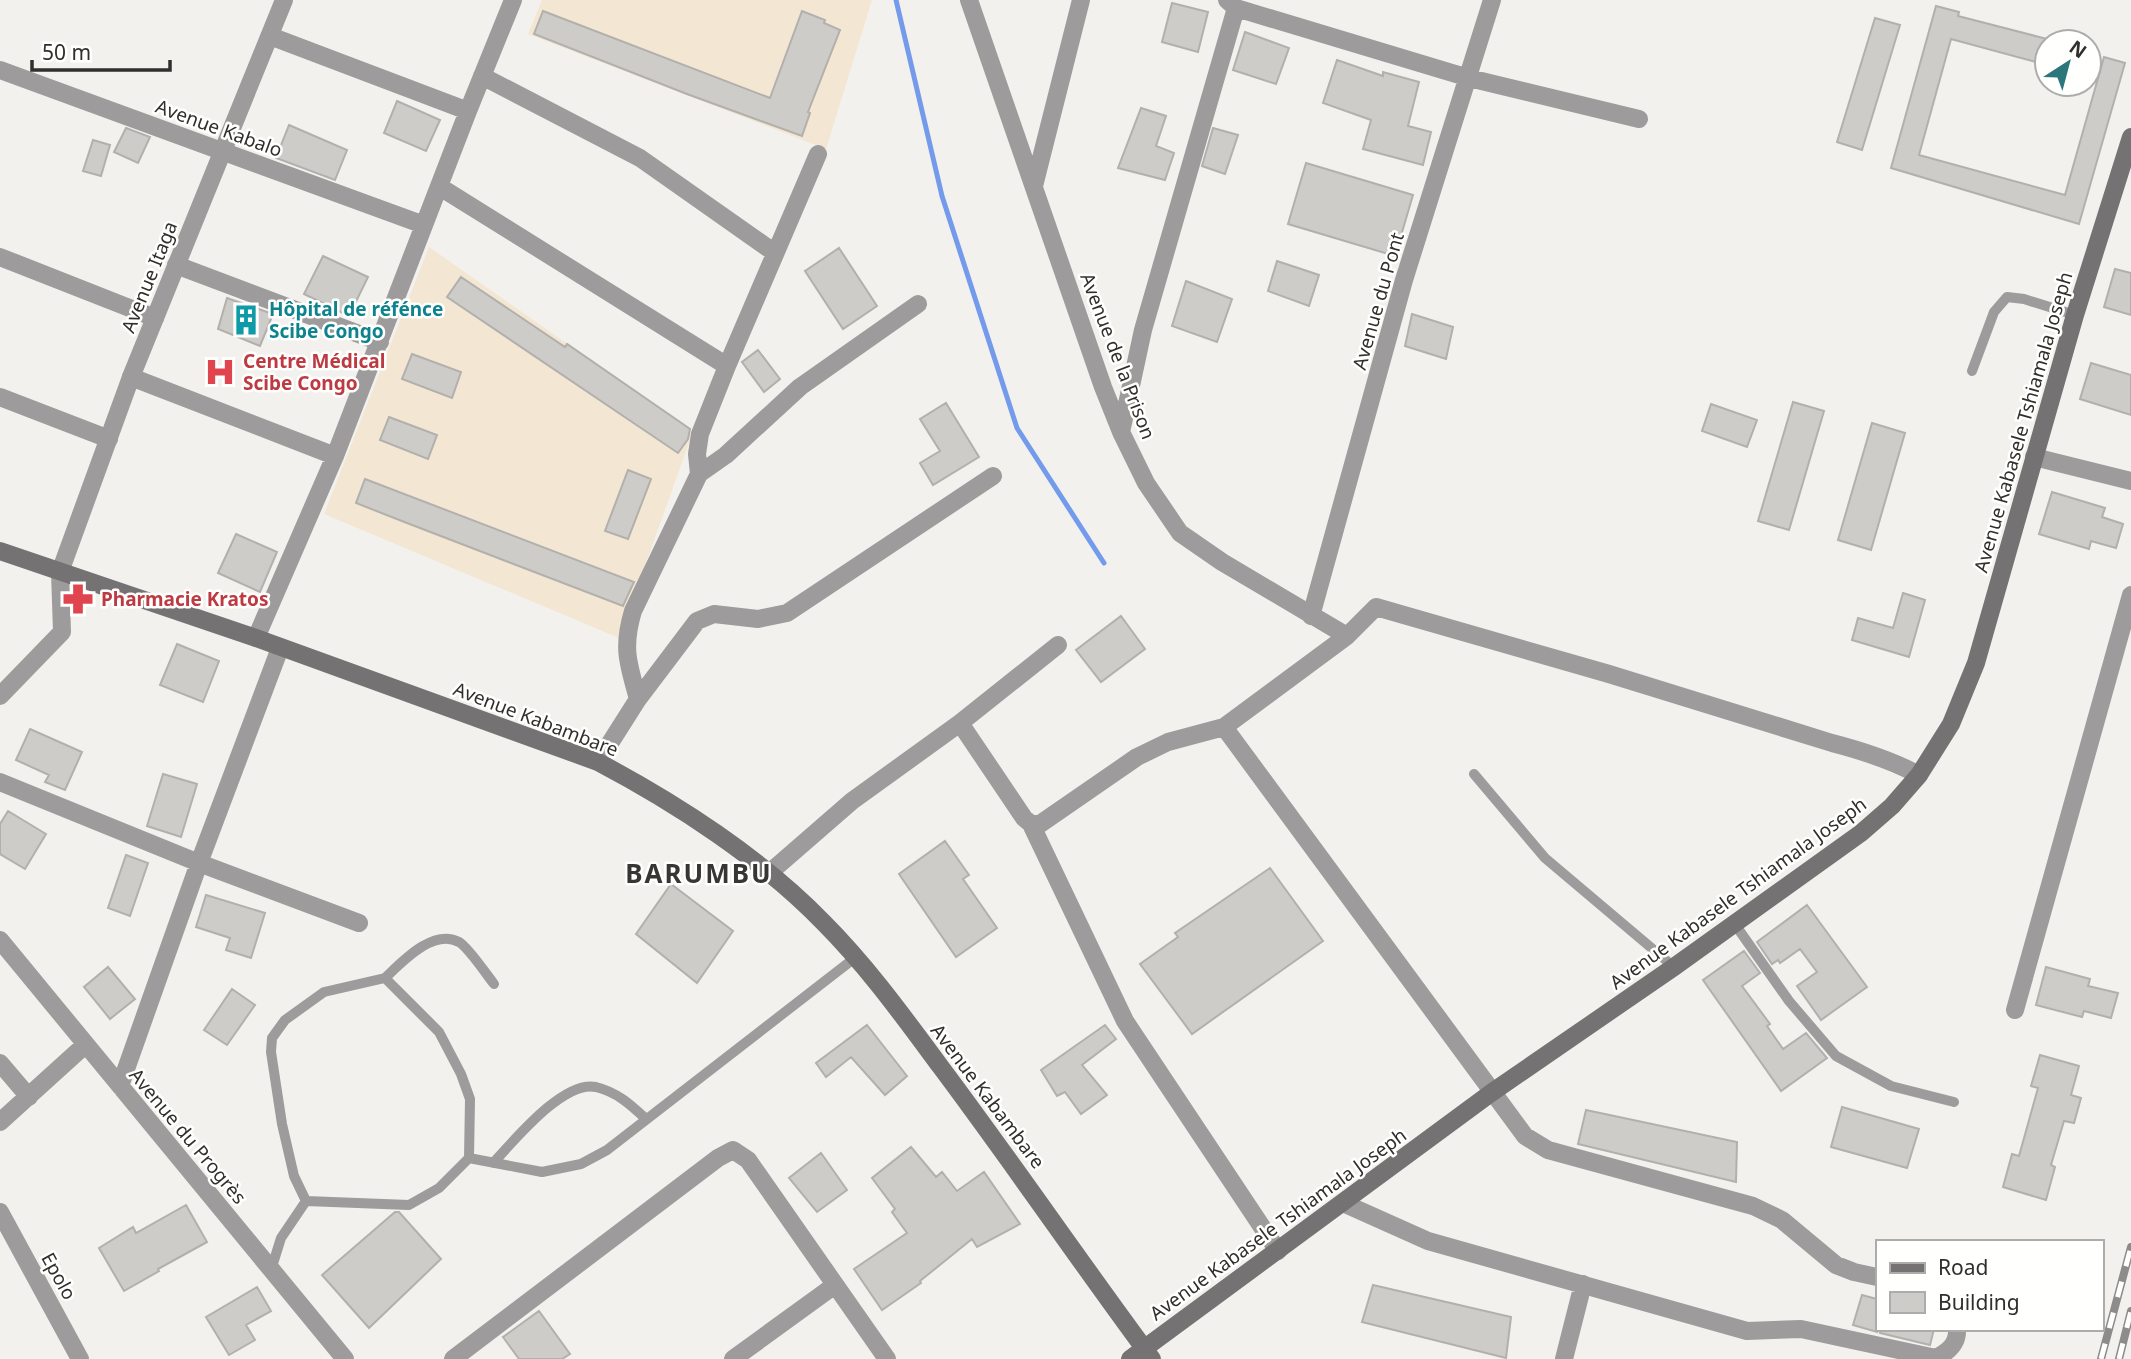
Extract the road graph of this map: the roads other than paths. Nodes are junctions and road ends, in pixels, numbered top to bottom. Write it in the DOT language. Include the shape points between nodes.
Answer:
graph roads {
  1 [pos="284,0"];
  2 [pos="513,0"];
  3 [pos="969,0"];
  4 [pos="1081,0"];
  5 [pos="1492,0"];
  6 [pos="1231,4"];
  7 [pos="270,36"];
  8 [pos="0,70"];
  9 [pos="482,76"];
  10 [pos="1469,78"];
  11 [pos="468,111"];
  12 [pos="1639,119"];
  13 [pos="2131,137"];
  14 [pos="223,152"];
  15 [pos="818,154"];
  16 [pos="1034,186"];
  17 [pos="440,187"];
  18 [pos="424,225"];
  19 [pos="775,253"];
  20 [pos="0,257"];
  21 [pos="176,265"];
  22 [pos="918,304"];
  23 [pos="2075,315"];
  24 [pos="155,318"];
  25 [pos="380,342"];
  26 [pos="727,366"];
  27 [pos="1972,371"];
  28 [pos="131,377"];
  29 [pos="0,397"];
  30 [pos="1121,432"];
  31 [pos="109,439"];
  32 [pos="335,456"];
  33 [pos="2034,457"];
  34 [pos="699,474"];
  35 [pos="993,476"];
  36 [pos="2131,481"];
  37 [pos="0,551"];
  38 [pos="61,572"];
  39 [pos="2131,595"];
  40 [pos="1311,616"];
  41 [pos="1347,636"];
  42 [pos="256,638"];
  43 [pos="1058,645"];
  44 [pos="280,648"];
  45 [pos="0,696"];
  46 [pos="638,699"];
  47 [pos="960,723"];
  48 [pos="1224,727"];
  49 [pos="598,762"];
  50 [pos="1475,775"];
  51 [pos="1919,775"];
  52 [pos="0,782"];
  53 [pos="1031,824"];
  54 [pos="199,863"];
  55 [pos="768,874"];
  56 [pos="359,923"];
  57 [pos="1734,923"];
  58 [pos="0,940"];
  59 [pos="856,957"];
  60 [pos="1674,967"];
  61 [pos="385,978"];
  62 [pos="494,984"];
  63 [pos="2015,1010"];
  64 [pos="85,1045"];
  65 [pos="0,1062"];
  66 [pos="120,1086"];
  67 [pos="1491,1093"];
  68 [pos="29,1097"];
  69 [pos="1954,1102"];
  70 [pos="646,1119"];
  71 [pos="0,1122"];
  72 [pos="469,1158"];
  73 [pos="493,1163"];
  74 [pos="306,1201"];
  75 [pos="1343,1203"];
  76 [pos="0,1212"];
  77 [pos="1278,1251"];
  78 [pos="271,1270"];
  79 [pos="1876,1277"];
  80 [pos="1583,1284"];
  81 [pos="835,1286"];
  82 [pos="1957,1331"];
  83 [pos="1142,1356"];
  84 [pos="80,1359"];
  85 [pos="345,1359"];
  86 [pos="453,1359"];
  87 [pos="733,1359"];
  88 [pos="887,1359"];
  89 [pos="1564,1359"];
  1 -- 7 [label="street, Avenue Itaga"];
  2 -- 9 [label="street"];
  3 -- 16 [label="street, Avenue de la Prison"];
  4 -- 16 [label="street"];
  5 -- 10 [label="street, Avenue du Pont"];
  6 -- 10 [label="street"];
  6 -- 30 [label="street" via="1143,330"];
  7 -- 11 [label="street"];
  7 -- 14 [label="street, Avenue Itaga"];
  8 -- 14 [label="street, Avenue Kabalo"];
  9 -- 11 [label="street"];
  9 -- 19 [label="street" via="640,158"];
  10 -- 12 [label="street"];
  10 -- 40 [label="street, Avenue du Pont" via="1404,280"];
  11 -- 17 [label="street"];
  13 -- 23 [label="main road, Avenue Kabasele Tshiamala Joseph"];
  14 -- 18 [label="street, Avenue Kabalo"];
  14 -- 21 [label="street, Avenue Itaga"];
  15 -- 19 [label="street"];
  16 -- 30 [label="street, Avenue de la Prison"];
  17 -- 18 [label="street"];
  17 -- 26 [label="street"];
  18 -- 25 [label="street"];
  19 -- 26 [label="street"];
  20 -- 24 [label="street"];
  21 -- 24 [label="street, Avenue Itaga"];
  21 -- 25 [label="street"];
  22 -- 34 [label="street" via="800,387"];
  23 -- 27 [label="lane" via="2007,297 1994,312"];
  23 -- 33 [label="main road, Avenue Kabasele Tshiamala Joseph"];
  24 -- 28 [label="street, Avenue Itaga"];
  25 -- 32 [label="street"];
  26 -- 34 [label="street" via="700,434"];
  28 -- 31 [label="street, Avenue Itaga"];
  28 -- 32 [label="street"];
  29 -- 31 [label="street"];
  30 -- 40 [label="street, Avenue de la Prison" via="1146,484 1180,533"];
  31 -- 38 [label="street, Avenue Itaga"];
  32 -- 42 [label="street"];
  33 -- 36 [label="street"];
  33 -- 51 [label="main road, Avenue Kabasele Tshiamala Joseph" via="1976,663 1951,724"];
  34 -- 46 [label="street" via="633,611 626,635 626,657"];
  35 -- 46 [label="street" via="787,613 758,619 715,614 697,621"];
  37 -- 38 [label="main road, Avenue Kabambare"];
  38 -- 42 [label="main road, Avenue Kabambare"];
  38 -- 45 [label="street" via="62,632"];
  39 -- 63 [label="street"];
  40 -- 41 [label="street, Avenue de la Prison"];
  41 -- 48 [label="street"];
  41 -- 51 [label="street" via="1376,607 1386,608 1870,752"];
  42 -- 44 [label="main road, Avenue Kabambare"];
  43 -- 47 [label="street"];
  44 -- 49 [label="main road, Avenue Kabambare"];
  44 -- 54 [label="street"];
  46 -- 49 [label="street"];
  47 -- 53 [label="street"];
  47 -- 55 [label="street" via="852,801"];
  48 -- 53 [label="street" via="1138,757 1040,824"];
  48 -- 67 [label="street"];
  49 -- 55 [label="main road, Avenue Kabambare" via="683,811"];
  50 -- 60 [label="lane" via="1545,858"];
  51 -- 57 [label="main road, Avenue Kabasele Tshiamala Joseph" via="1861,833"];
  52 -- 54 [label="street"];
  53 -- 77 [label="street" via="1125,1021"];
  54 -- 56 [label="street"];
  54 -- 66 [label="street"];
  55 -- 59 [label="main road, Avenue Kabambare"];
  57 -- 60 [label="main road, Avenue Kabasele Tshiamala Joseph"];
  57 -- 69 [label="lane" via="1789,1001 1836,1056 1891,1086"];
  58 -- 64 [label="street, Avenue du Progrès"];
  59 -- 70 [label="lane"];
  59 -- 83 [label="main road, Avenue Kabambare" via="991,1134"];
  60 -- 67 [label="main road, Avenue Kabasele Tshiamala Joseph"];
  61 -- 62 [label="lane" via="428,944 444,938 461,943"];
  61 -- 72 [label="lane" via="439,1032 461,1074 470,1100"];
  61 -- 74 [label="lane" via="324,992 285,1020 272,1038 282,1124 294,1176"];
  64 -- 66 [label="street, Avenue du Progrès"];
  64 -- 68 [label="street"];
  65 -- 68 [label="street"];
  66 -- 78 [label="street, Avenue du Progrès"];
  67 -- 75 [label="main road, Avenue Kabasele Tshiamala Joseph"];
  67 -- 79 [label="street" via="1525,1136 1548,1150 1753,1206 1782,1220 1836,1265"];
  68 -- 71 [label="street"];
  70 -- 73 [label="lane" via="581,1164 542,1172"];
  70 -- 73 [label="lane" via="620,1096 593,1086 571,1091 545,1110"];
  72 -- 73 [label="lane"];
  72 -- 74 [label="lane" via="439,1188 410,1205"];
  74 -- 78 [label="lane" via="281,1238"];
  75 -- 77 [label="main road, Avenue Kabasele Tshiamala Joseph"];
  75 -- 80 [label="street" via="1427,1241"];
  76 -- 84 [label="street, Epolo"];
  77 -- 83 [label="main road, Avenue Kabasele Tshiamala Joseph"];
  78 -- 85 [label="street, Avenue du Progrès"];
  80 -- 82 [label="street" via="1746,1331 1801,1329 1936,1358 1950,1351"];
  80 -- 89 [label="street"];
  81 -- 86 [label="street" via="748,1160 733,1150"];
  81 -- 87 [label="street"];
  81 -- 88 [label="street"];
}
